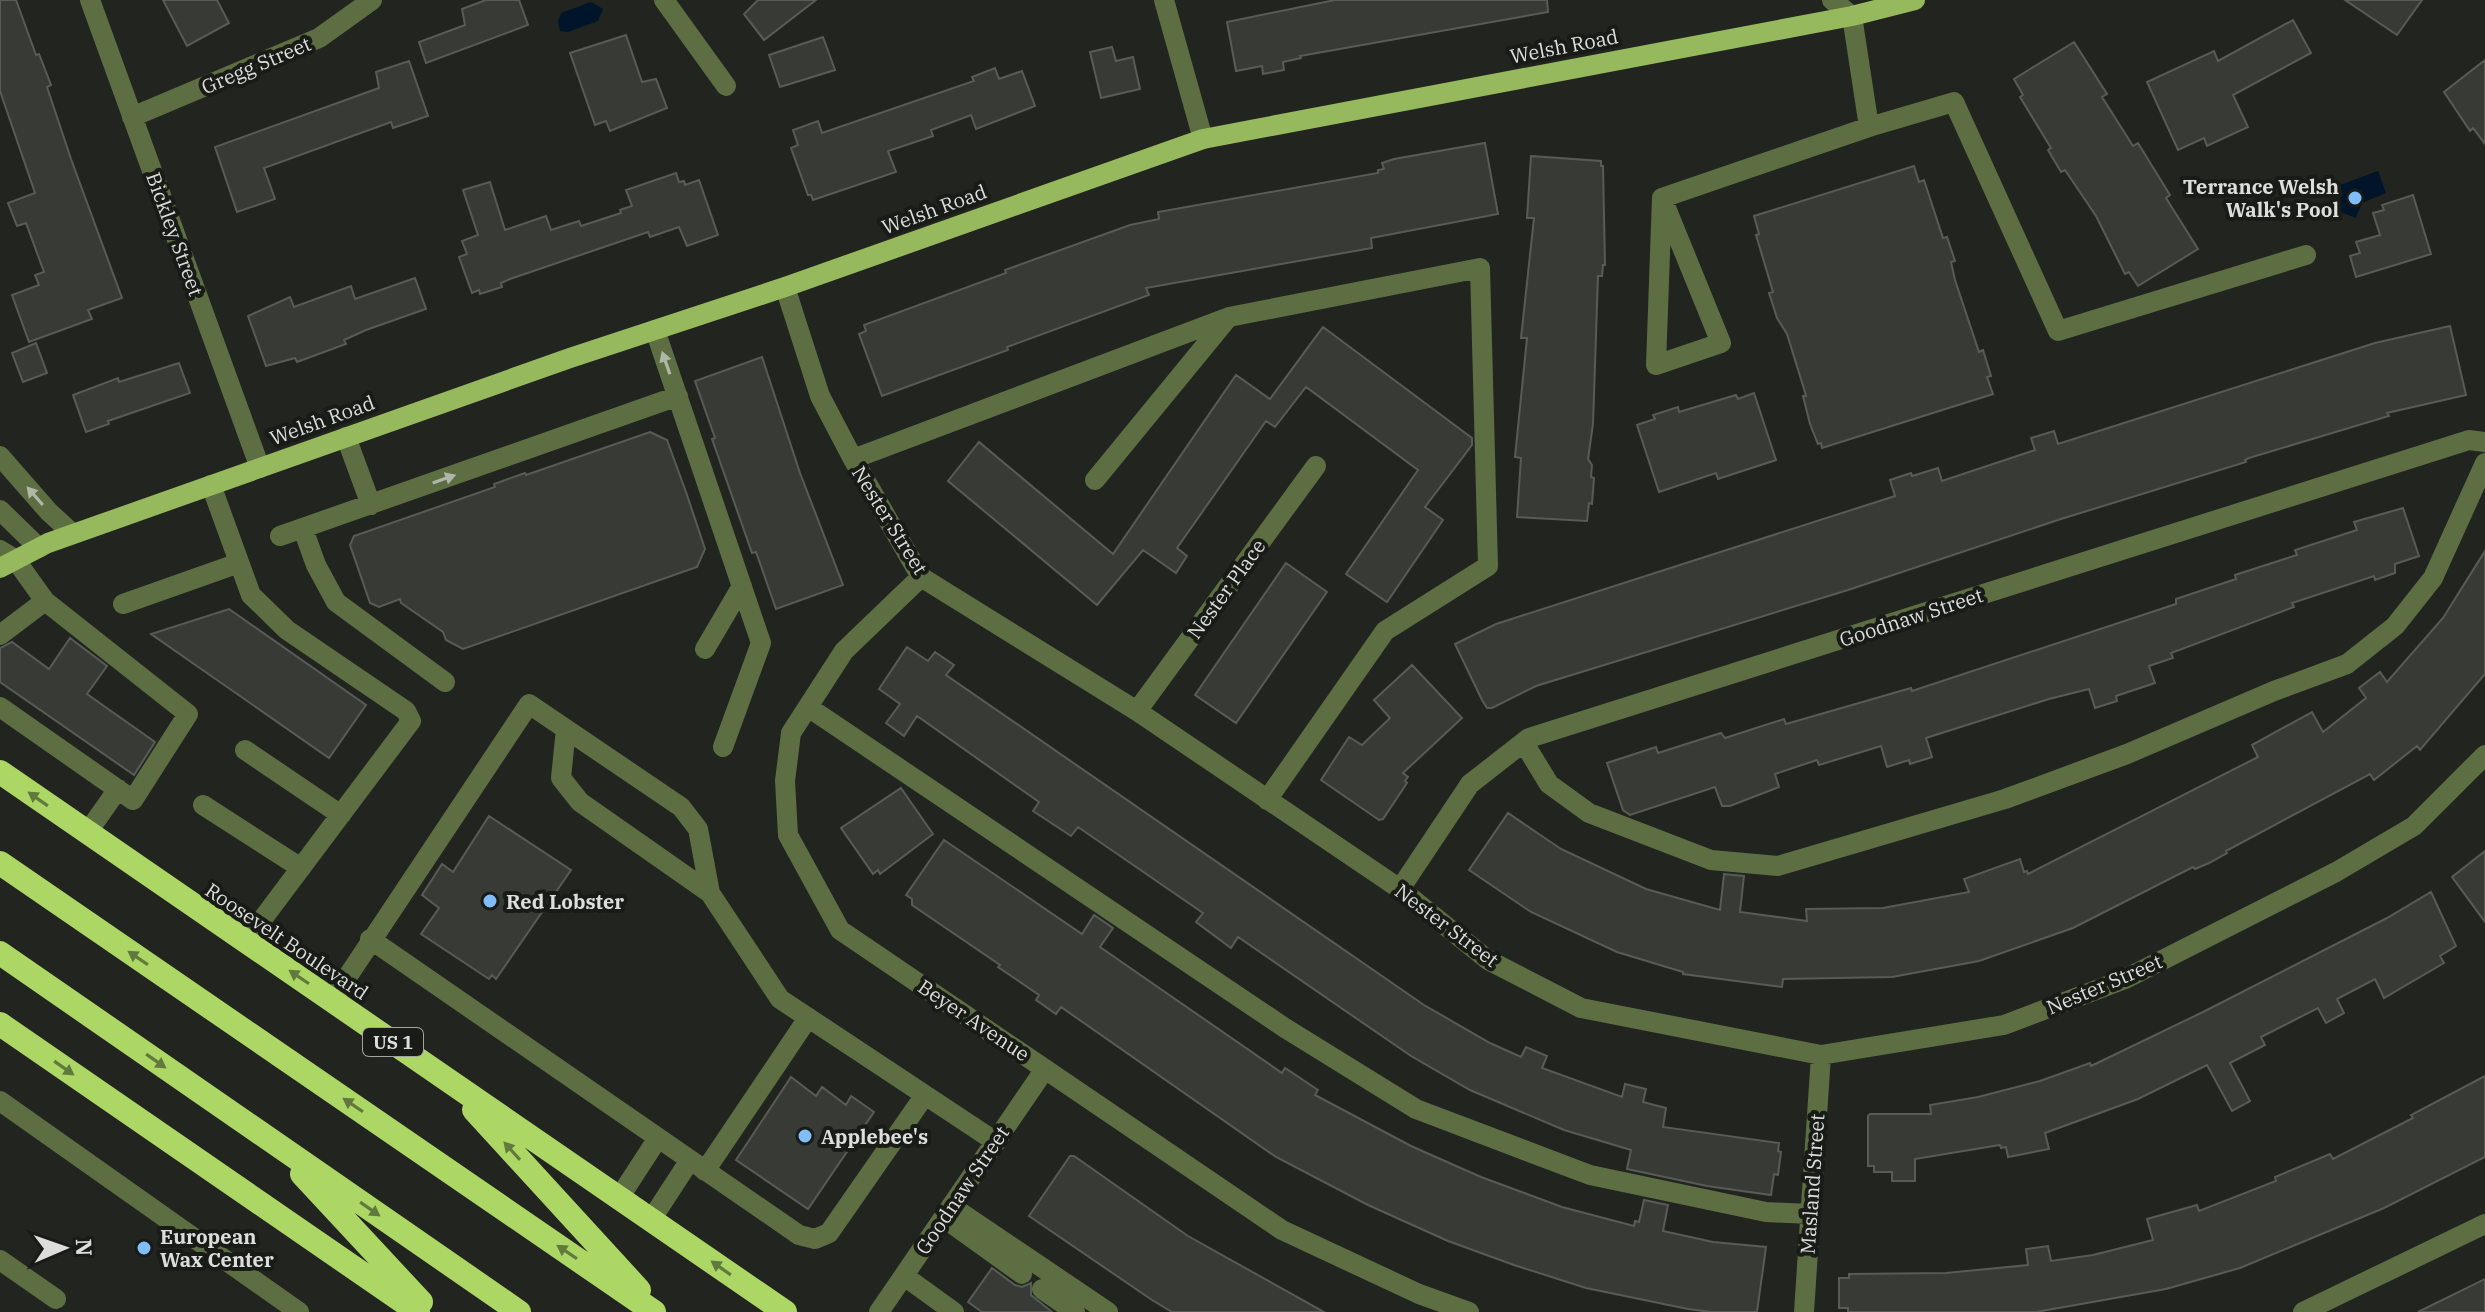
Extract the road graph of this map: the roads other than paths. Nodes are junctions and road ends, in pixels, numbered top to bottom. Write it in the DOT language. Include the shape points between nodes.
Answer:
graph roads {
  1 [pos="90,0"];
  2 [pos="372,0"];
  3 [pos="664,0"];
  4 [pos="1164,0"];
  5 [pos="1832,0"];
  6 [pos="1915,0"];
  7 [pos="1852,16"];
  8 [pos="726,86"];
  9 [pos="132,117"];
  10 [pos="1869,127"];
  11 [pos="1203,139"];
  12 [pos="1662,198"];
  13 [pos="2306,255"];
  14 [pos="785,287"];
  15 [pos="1229,317"];
  16 [pos="655,330"];
  17 [pos="678,396"];
  18 [pos="346,437"];
  19 [pos="2485,442"];
  20 [pos="0,456"];
  21 [pos="853,459"];
  22 [pos="2485,463"];
  23 [pos="1316,466"];
  24 [pos="260,468"];
  25 [pos="1095,480"];
  26 [pos="211,485"];
  27 [pos="371,505"];
  28 [pos="0,510"];
  29 [pos="303,529"];
  30 [pos="73,534"];
  31 [pos="280,536"];
  32 [pos="39,548"];
  33 [pos="5,559"];
  34 [pos="239,563"];
  35 [pos="921,577"];
  36 [pos="742,586"];
  37 [pos="45,601"];
  38 [pos="123,604"];
  39 [pos="0,635"];
  40 [pos="705,649"];
  41 [pos="445,682"];
  42 [pos="0,707"];
  43 [pos="808,707"];
  44 [pos="1137,711"];
  45 [pos="566,729"];
  46 [pos="1524,743"];
  47 [pos="723,747"];
  48 [pos="245,750"];
  49 [pos="2485,755"];
  50 [pos="0,772"];
  51 [pos="118,789"];
  52 [pos="1267,800"];
  53 [pos="203,805"];
  54 [pos="341,815"];
  55 [pos="87,833"];
  56 [pos="0,863"];
  57 [pos="301,868"];
  58 [pos="1400,889"];
  59 [pos="710,893"];
  60 [pos="370,939"];
  61 [pos="246,941"];
  62 [pos="0,953"];
  63 [pos="332,1000"];
  64 [pos="808,1018"];
  65 [pos="1,1027"];
  66 [pos="1821,1055"];
  67 [pos="1045,1069"];
  68 [pos="445,1078"];
  69 [pos="925,1095"];
  70 [pos="0,1101"];
  71 [pos="658,1138"];
  72 [pos="270,1140"];
  73 [pos="996,1142"];
  74 [pos="698,1165"];
  75 [pos="619,1198"];
  76 [pos="948,1212"];
  77 [pos="1810,1214"];
  78 [pos="651,1220"];
  79 [pos="2485,1224"];
  80 [pos="0,1260"];
  81 [pos="1022,1274"];
  82 [pos="904,1276"];
  83 [pos="1042,1289"];
  84 [pos="56,1299"];
  85 [pos="299,1312"];
  86 [pos="418,1312"];
  87 [pos="430,1312"];
  88 [pos="519,1312"];
  89 [pos="657,1312"];
  90 [pos="785,1312"];
  91 [pos="879,1312"];
  92 [pos="954,1312"];
  93 [pos="1075,1312"];
  94 [pos="1108,1312"];
  95 [pos="1469,1312"];
  96 [pos="1804,1312"];
  97 [pos="2303,1312"];
  1 -- 9 [label="street, Bickley Street"];
  2 -- 9 [label="street, Gregg Street" via="319,38"];
  3 -- 8 [label="street"];
  4 -- 11 [label="street"];
  5 -- 7 [label="street"];
  6 -- 7 [label="main road, Welsh Road"];
  7 -- 10 [label="street"];
  7 -- 11 [label="main road, Welsh Road"];
  9 -- 24 [label="street, Bickley Street"];
  10 -- 12 [label="street"];
  10 -- 13 [label="street" via="1954,102 2058,331"];
  11 -- 14 [label="main road, Welsh Road"];
  12 -- 12 [label="street" via="1659,274 1656,365 1721,343"];
  14 -- 16 [label="main road, Welsh Road"];
  14 -- 21 [label="street, Nester Street" via="820,396"];
  15 -- 21 [label="street"];
  15 -- 25 [label="street"];
  15 -- 52 [label="street" via="1480,268 1488,566 1385,631"];
  17 -- 16 [label="street, one-way"];
  16 -- 18 [label="main road, Welsh Road"];
  27 -- 17 [label="street, one-way"];
  17 -- 36 [label="street"];
  18 -- 24 [label="main road, Welsh Road"];
  18 -- 27 [label="street"];
  19 -- 46 [label="street, Goodnaw Street" via="2469,440"];
  30 -- 20 [label="street, one-way"];
  21 -- 35 [label="street, Nester Street"];
  22 -- 46 [label="street" via="2433,578 2395,626 2347,664 2005,799 1778,866 1711,860 1589,813 1549,784"];
  23 -- 44 [label="street, Nester Place"];
  24 -- 26 [label="main road, Welsh Road"];
  26 -- 30 [label="main road, Welsh Road"];
  26 -- 34 [label="street"];
  27 -- 29 [label="street"];
  28 -- 32 [label="street"];
  29 -- 31 [label="street"];
  29 -- 41 [label="street" via="336,602"];
  30 -- 32 [label="main road, Welsh Road"];
  32 -- 33 [label="main road, Welsh Road"];
  33 -- 37 [label="street"];
  34 -- 38 [label="street"];
  34 -- 54 [label="street" via="251,595 287,630 406,711 411,721"];
  35 -- 43 [label="street, Beyer Avenue" via="844,651"];
  35 -- 44 [label="street, Nester Street"];
  36 -- 40 [label="street"];
  36 -- 47 [label="street" via="761,643"];
  37 -- 39 [label="street"];
  37 -- 51 [label="street" via="188,714 133,800"];
  42 -- 51 [label="street"];
  43 -- 67 [label="street, Beyer Avenue" via="791,733 785,781 788,835 840,930"];
  43 -- 77 [label="street" via="1285,1028 1416,1109 1590,1175 1766,1212"];
  44 -- 52 [label="street, Nester Street"];
  45 -- 59 [label="street" via="681,807 698,829"];
  45 -- 59 [label="street" via="561,778 580,802"];
  45 -- 60 [label="street" via="529,704"];
  46 -- 58 [label="street, Goodnaw Street" via="1470,784"];
  48 -- 54 [label="street"];
  49 -- 66 [label="street, Nester Street" via="2414,826 2336,872 2125,979 2004,1025"];
  55 -- 50 [label="highway, Roosevelt Boulevard / US 1, one-way"];
  51 -- 55 [label="street"];
  52 -- 58 [label="street, Nester Street"];
  53 -- 57 [label="street"];
  54 -- 57 [label="street"];
  55 -- 61 [label="highway, Roosevelt Boulevard / US 1"];
  89 -- 56 [label="highway, one-way"];
  57 -- 61 [label="street"];
  58 -- 66 [label="street, Nester Street" via="1488,960 1581,1008"];
  59 -- 64 [label="street" via="780,999"];
  60 -- 63 [label="street"];
  60 -- 71 [label="street"];
  63 -- 61 [label="highway, Roosevelt Boulevard / US 1, one-way"];
  62 -- 72 [label="highway, one-way"];
  63 -- 68 [label="highway, Roosevelt Boulevard / US 1"];
  64 -- 69 [label="street"];
  64 -- 74 [label="street"];
  65 -- 86 [label="highway, one-way"];
  66 -- 77 [label="street, Masland Street"];
  67 -- 73 [label="street, Goodnaw Street"];
  67 -- 95 [label="street, Beyer Avenue" via="1282,1230"];
  68 -- 75 [label="highway, Roosevelt Boulevard / US 1"];
  89 -- 68 [label="highway, one-way"];
  69 -- 73 [label="street"];
  69 -- 74 [label="street" via="829,1233 815,1239 799,1235"];
  70 -- 85 [label="street"];
  71 -- 74 [label="street"];
  71 -- 75 [label="street"];
  72 -- 87 [label="highway"];
  72 -- 88 [label="highway, one-way"];
  73 -- 76 [label="street, Goodnaw Street"];
  74 -- 78 [label="street"];
  75 -- 78 [label="highway, Roosevelt Boulevard / US 1"];
  76 -- 81 [label="street"];
  76 -- 82 [label="street, Goodnaw Street"];
  76 -- 94 [label="street"];
  77 -- 96 [label="street, Masland Street"];
  90 -- 78 [label="highway, Roosevelt Boulevard / US 1, one-way"];
  79 -- 97 [label="street"];
  80 -- 84 [label="street"];
  82 -- 91 [label="street, Goodnaw Street"];
  82 -- 92 [label="street"];
  83 -- 93 [label="street"];
}
